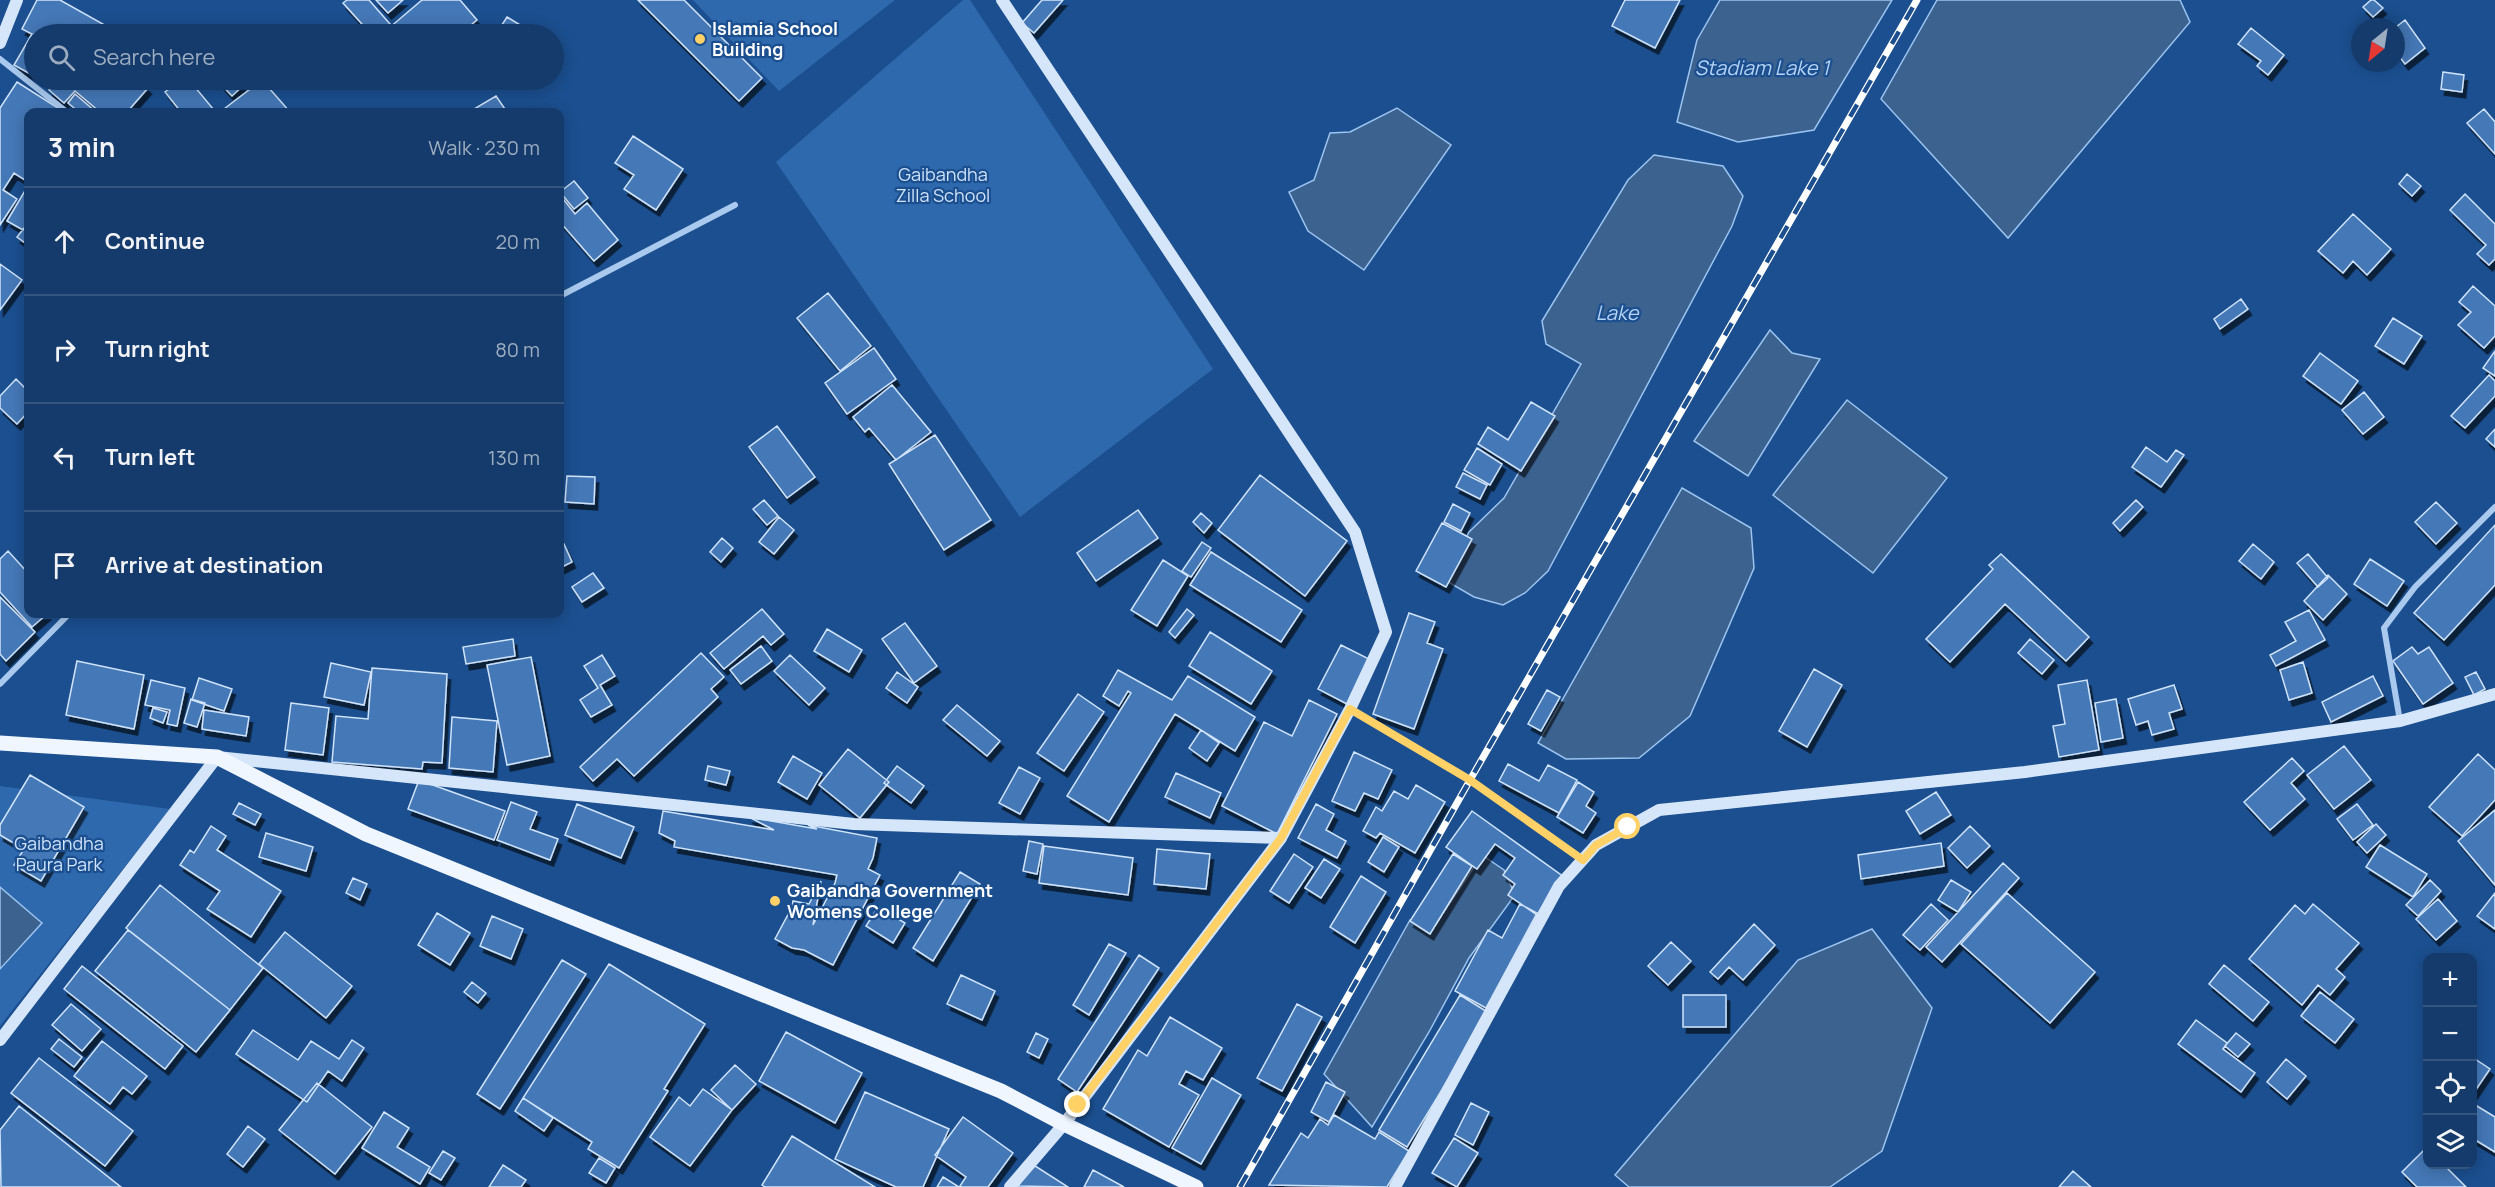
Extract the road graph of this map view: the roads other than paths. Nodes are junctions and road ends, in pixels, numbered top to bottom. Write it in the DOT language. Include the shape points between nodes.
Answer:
graph roads {
  1 [pos="17,0"];
  2 [pos="1002,0"];
  3 [pos="0,44"];
  4 [pos="0,59"];
  5 [pos="24,78"];
  6 [pos="39,90"];
  7 [pos="62,108"];
  8 [pos="735,205"];
  9 [pos="564,294"];
  10 [pos="2495,507"];
  11 [pos="65,618"];
  12 [pos="0,684"];
  13 [pos="2495,694"];
  14 [pos="1350,709"];
  15 [pos="2400,721"];
  16 [pos="0,743"];
  17 [pos="217,757"];
  18 [pos="1281,838"];
  19 [pos="1583,860"];
  20 [pos="0,1040"];
  21 [pos="1064,1124"];
  22 [pos="1010,1187"];
  23 [pos="1196,1187"];
  24 [pos="1395,1187"];
  1 -- 3 [label="street"];
  2 -- 14 [label="street" via="1355,532 1386,632"];
  4 -- 5 [label="street"];
  6 -- 7 [label="street"];
  8 -- 9 [label="street"];
  10 -- 15 [label="street" via="2415,587 2384,628"];
  11 -- 12 [label="street"];
  13 -- 15 [label="street"];
  14 -- 18 [label="street"];
  14 -- 19 [label="street" via="1470,780"];
  15 -- 19 [label="street" via="2025,772 1659,810 1596,845"];
  16 -- 17 [label="main road"];
  17 -- 18 [label="street" via="854,824"];
  17 -- 20 [label="street"];
  17 -- 21 [label="main road" via="366,834 1001,1091"];
  18 -- 21 [label="street"];
  19 -- 24 [label="street" via="1559,886"];
  21 -- 22 [label="street"];
  21 -- 23 [label="main road"];
}
